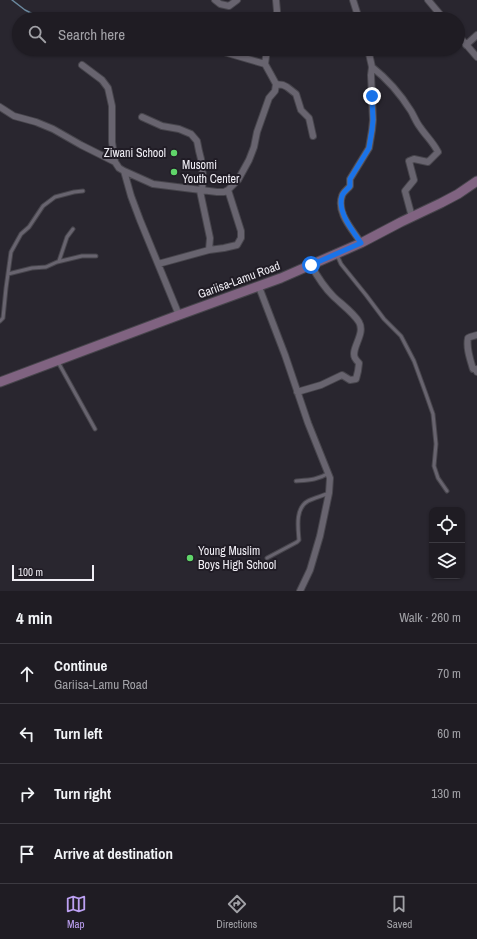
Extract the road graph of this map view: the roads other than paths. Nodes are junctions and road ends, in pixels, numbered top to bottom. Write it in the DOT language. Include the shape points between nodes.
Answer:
graph roads {
  1 [pos="215,0"];
  2 [pos="237,0"];
  3 [pos="276,0"];
  4 [pos="353,0"];
  5 [pos="428,0"];
  6 [pos="277,12"];
  7 [pos="357,12"];
  8 [pos="438,12"];
  9 [pos="477,35"];
  10 [pos="466,45"];
  11 [pos="238,56"];
  12 [pos="266,56"];
  13 [pos="370,56"];
  14 [pos="477,57"];
  15 [pos="265,64"];
  16 [pos="82,65"];
  17 [pos="372,67"];
  18 [pos="276,84"];
  19 [pos="0,107"];
  20 [pos="142,117"];
  21 [pos="313,136"];
  22 [pos="115,162"];
  23 [pos="124,171"];
  24 [pos="477,181"];
  25 [pos="228,190"];
  26 [pos="83,191"];
  27 [pos="201,191"];
  28 [pos="412,217"];
  29 [pos="73,229"];
  30 [pos="361,243"];
  31 [pos="209,250"];
  32 [pos="336,254"];
  33 [pos="96,256"];
  34 [pos="59,261"];
  35 [pos="158,264"];
  36 [pos="311,265"];
  37 [pos="8,274"];
  38 [pos="259,287"];
  39 [pos="179,315"];
  40 [pos="0,320"];
  41 [pos="477,335"];
  42 [pos="58,361"];
  43 [pos="477,372"];
  44 [pos="0,382"];
  45 [pos="298,392"];
  46 [pos="95,429"];
  47 [pos="329,473"];
  48 [pos="296,481"];
  49 [pos="447,491"];
  50 [pos="329,493"];
  51 [pos="267,558"];
  52 [pos="300,591"];
  1 -- 2 [label="street" via="229,6"];
  3 -- 6 [label="street"];
  4 -- 7 [label="street"];
  5 -- 8 [label="street"];
  9 -- 10 [label="street"];
  10 -- 14 [label="street"];
  11 -- 15 [label="street"];
  12 -- 15 [label="street"];
  13 -- 17 [label="street"];
  15 -- 18 [label="street"];
  16 -- 22 [label="street" via="102,80 108,88 112,106"];
  17 -- 28 [label="street" via="396,91 438,152 428,162 414,159 409,161 414,180 405,191"];
  17 -- 30 [label="street" via="373,120 369,148 341,198 345,218"];
  18 -- 21 [label="street" via="283,85 296,94 301,110 309,118"];
  18 -- 25 [label="street" via="249,160 238,180"];
  19 -- 22 [label="street" via="14,116 53,129"];
  20 -- 27 [label="street" via="162,126 192,134 197,141 201,159"];
  22 -- 23 [label="street"];
  23 -- 27 [label="street" via="153,184"];
  23 -- 35 [label="street" via="131,196"];
  24 -- 28 [label="street, Gariisa-Lamu Road" via="458,194"];
  25 -- 27 [label="street"];
  25 -- 31 [label="street" via="241,231 240,238 237,245"];
  26 -- 37 [label="lane" via="55,197 43,206 11,252"];
  27 -- 31 [label="street" via="210,238"];
  28 -- 30 [label="street, Gariisa-Lamu Road"];
  29 -- 34 [label="lane"];
  30 -- 32 [label="street, Gariisa-Lamu Road"];
  31 -- 35 [label="street"];
  32 -- 36 [label="street, Gariisa-Lamu Road"];
  32 -- 49 [label="lane" via="341,264 400,336 414,361 433,414 436,444 434,466"];
  33 -- 34 [label="lane"];
  34 -- 37 [label="lane" via="46,267"];
  35 -- 39 [label="street"];
  36 -- 38 [label="street, Gariisa-Lamu Road"];
  36 -- 45 [label="street" via="320,281 359,322 360,337 354,350 354,356 359,363 356,379 349,380 342,375"];
  37 -- 40 [label="lane" via="3,318"];
  38 -- 39 [label="street, Gariisa-Lamu Road"];
  38 -- 45 [label="street"];
  39 -- 42 [label="street, Gariisa-Lamu Road"];
  41 -- 43 [label="street" via="468,338 468,352 473,369"];
  42 -- 44 [label="street, Gariisa-Lamu Road"];
  42 -- 46 [label="lane"];
  45 -- 47 [label="street"];
  47 -- 48 [label="lane" via="321,478"];
  47 -- 50 [label="street"];
  50 -- 51 [label="lane" via="306,502 300,509 299,540"];
  50 -- 52 [label="street" via="310,570"];
}
